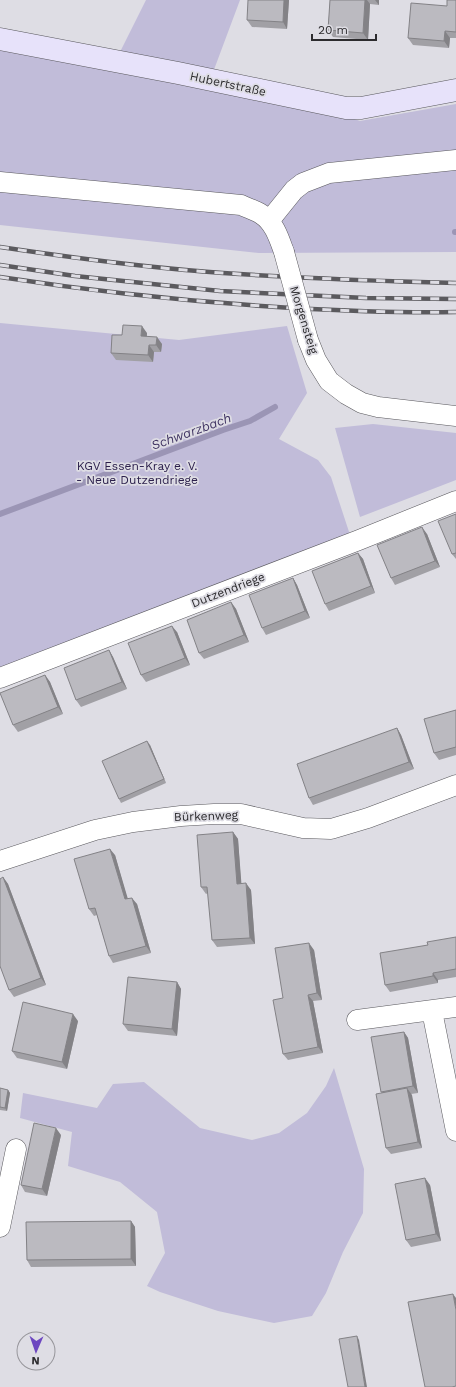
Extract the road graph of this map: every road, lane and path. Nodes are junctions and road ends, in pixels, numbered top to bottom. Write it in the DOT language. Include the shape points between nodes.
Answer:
graph roads {
  1 [pos="0,39"];
  2 [pos="456,90"];
  3 [pos="456,160"];
  4 [pos="0,182"];
  5 [pos="269,221"];
  6 [pos="456,416"];
  7 [pos="456,501"];
  8 [pos="0,678"];
  9 [pos="456,785"];
  10 [pos="0,861"];
  11 [pos="456,1007"];
  12 [pos="432,1011"];
  13 [pos="357,1020"];
  14 [pos="456,1131"];
  15 [pos="16,1149"];
  16 [pos="0,1227"];
  1 -- 2 [label="street, Hubertstraße" via="346,108 361,108"];
  3 -- 5 [label="street" via="329,173 303,183 294,190"];
  4 -- 5 [label="street, Morgensteig" via="241,205 261,214"];
  5 -- 6 [label="street, Morgensteig, bridge" via="284,252 308,340 329,382 362,403"];
  7 -- 8 [label="street, Dutzendriege"];
  9 -- 10 [label="street, Bürkenweg" via="331,829 303,828 242,814 181,816 95,830"];
  11 -- 12 [label="street"];
  12 -- 13 [label="street"];
  12 -- 14 [label="street"];
  15 -- 16 [label="street"];
}
